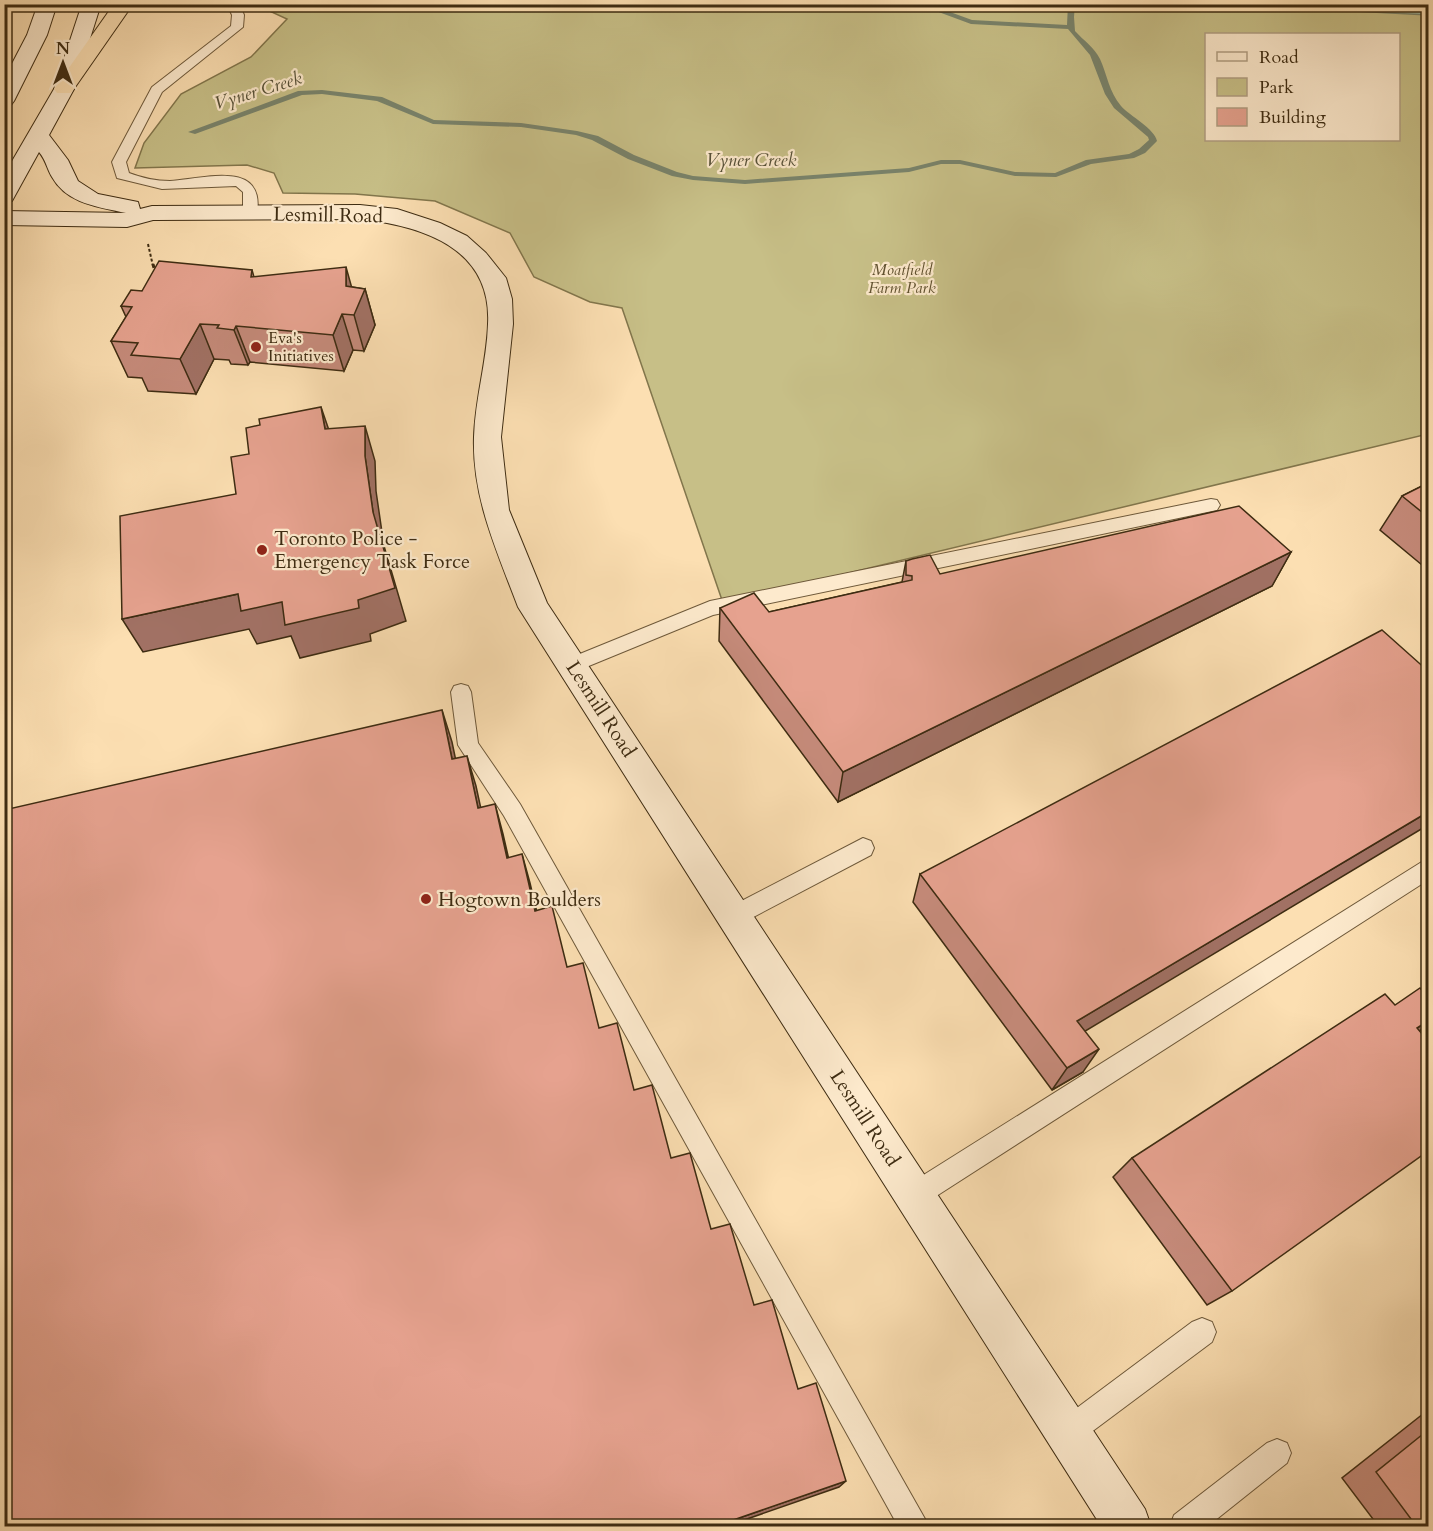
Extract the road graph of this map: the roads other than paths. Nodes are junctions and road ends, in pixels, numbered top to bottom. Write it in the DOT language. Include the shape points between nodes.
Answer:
graph roads {
  1 [pos="48,4"];
  2 [pos="92,4"];
  3 [pos="124,4"];
  4 [pos="232,4"];
  5 [pos="64,89"];
  6 [pos="4,101"];
  7 [pos="38,136"];
  8 [pos="4,196"];
  9 [pos="152,213"];
  10 [pos="250,213"];
  11 [pos="4,218"];
  12 [pos="1211,505"];
  13 [pos="572,665"];
  14 [pos="461,692"];
  15 [pos="863,848"];
  16 [pos="1428,868"];
  17 [pos="734,916"];
  18 [pos="915,1195"];
  19 [pos="1202,1332"];
  20 [pos="1068,1432"];
  21 [pos="1277,1453"];
  22 [pos="914,1527"];
  23 [pos="1128,1527"];
  24 [pos="1185,1527"];
  1 -- 6 [label="street"];
  2 -- 5 [label="street"];
  3 -- 5 [label="highway"];
  4 -- 10 [label="lane" via="238,15 237,27 157,90 119,162 122,175 134,180 166,185 242,183 252,197"];
  5 -- 7 [label="street"];
  7 -- 8 [label="street"];
  7 -- 9 [label="street" via="57,160 70,186 91,199"];
  9 -- 10 [label="street, Lesmill Road"];
  9 -- 11 [label="street, Lesmill Road" via="127,220"];
  10 -- 13 [label="street, Lesmill Road" via="360,212 397,216 459,241 494,278 501,324 487,436 495,510 533,607"];
  12 -- 13 [label="lane" via="710,608"];
  13 -- 17 [label="street, Lesmill Road"];
  14 -- 22 [label="lane" via="468,745 512,810"];
  15 -- 17 [label="lane"];
  16 -- 18 [label="lane"];
  17 -- 18 [label="street, Lesmill Road"];
  18 -- 20 [label="street, Lesmill Road"];
  19 -- 20 [label="lane"];
  20 -- 23 [label="street, Lesmill Road"];
  21 -- 24 [label="lane"];
}
